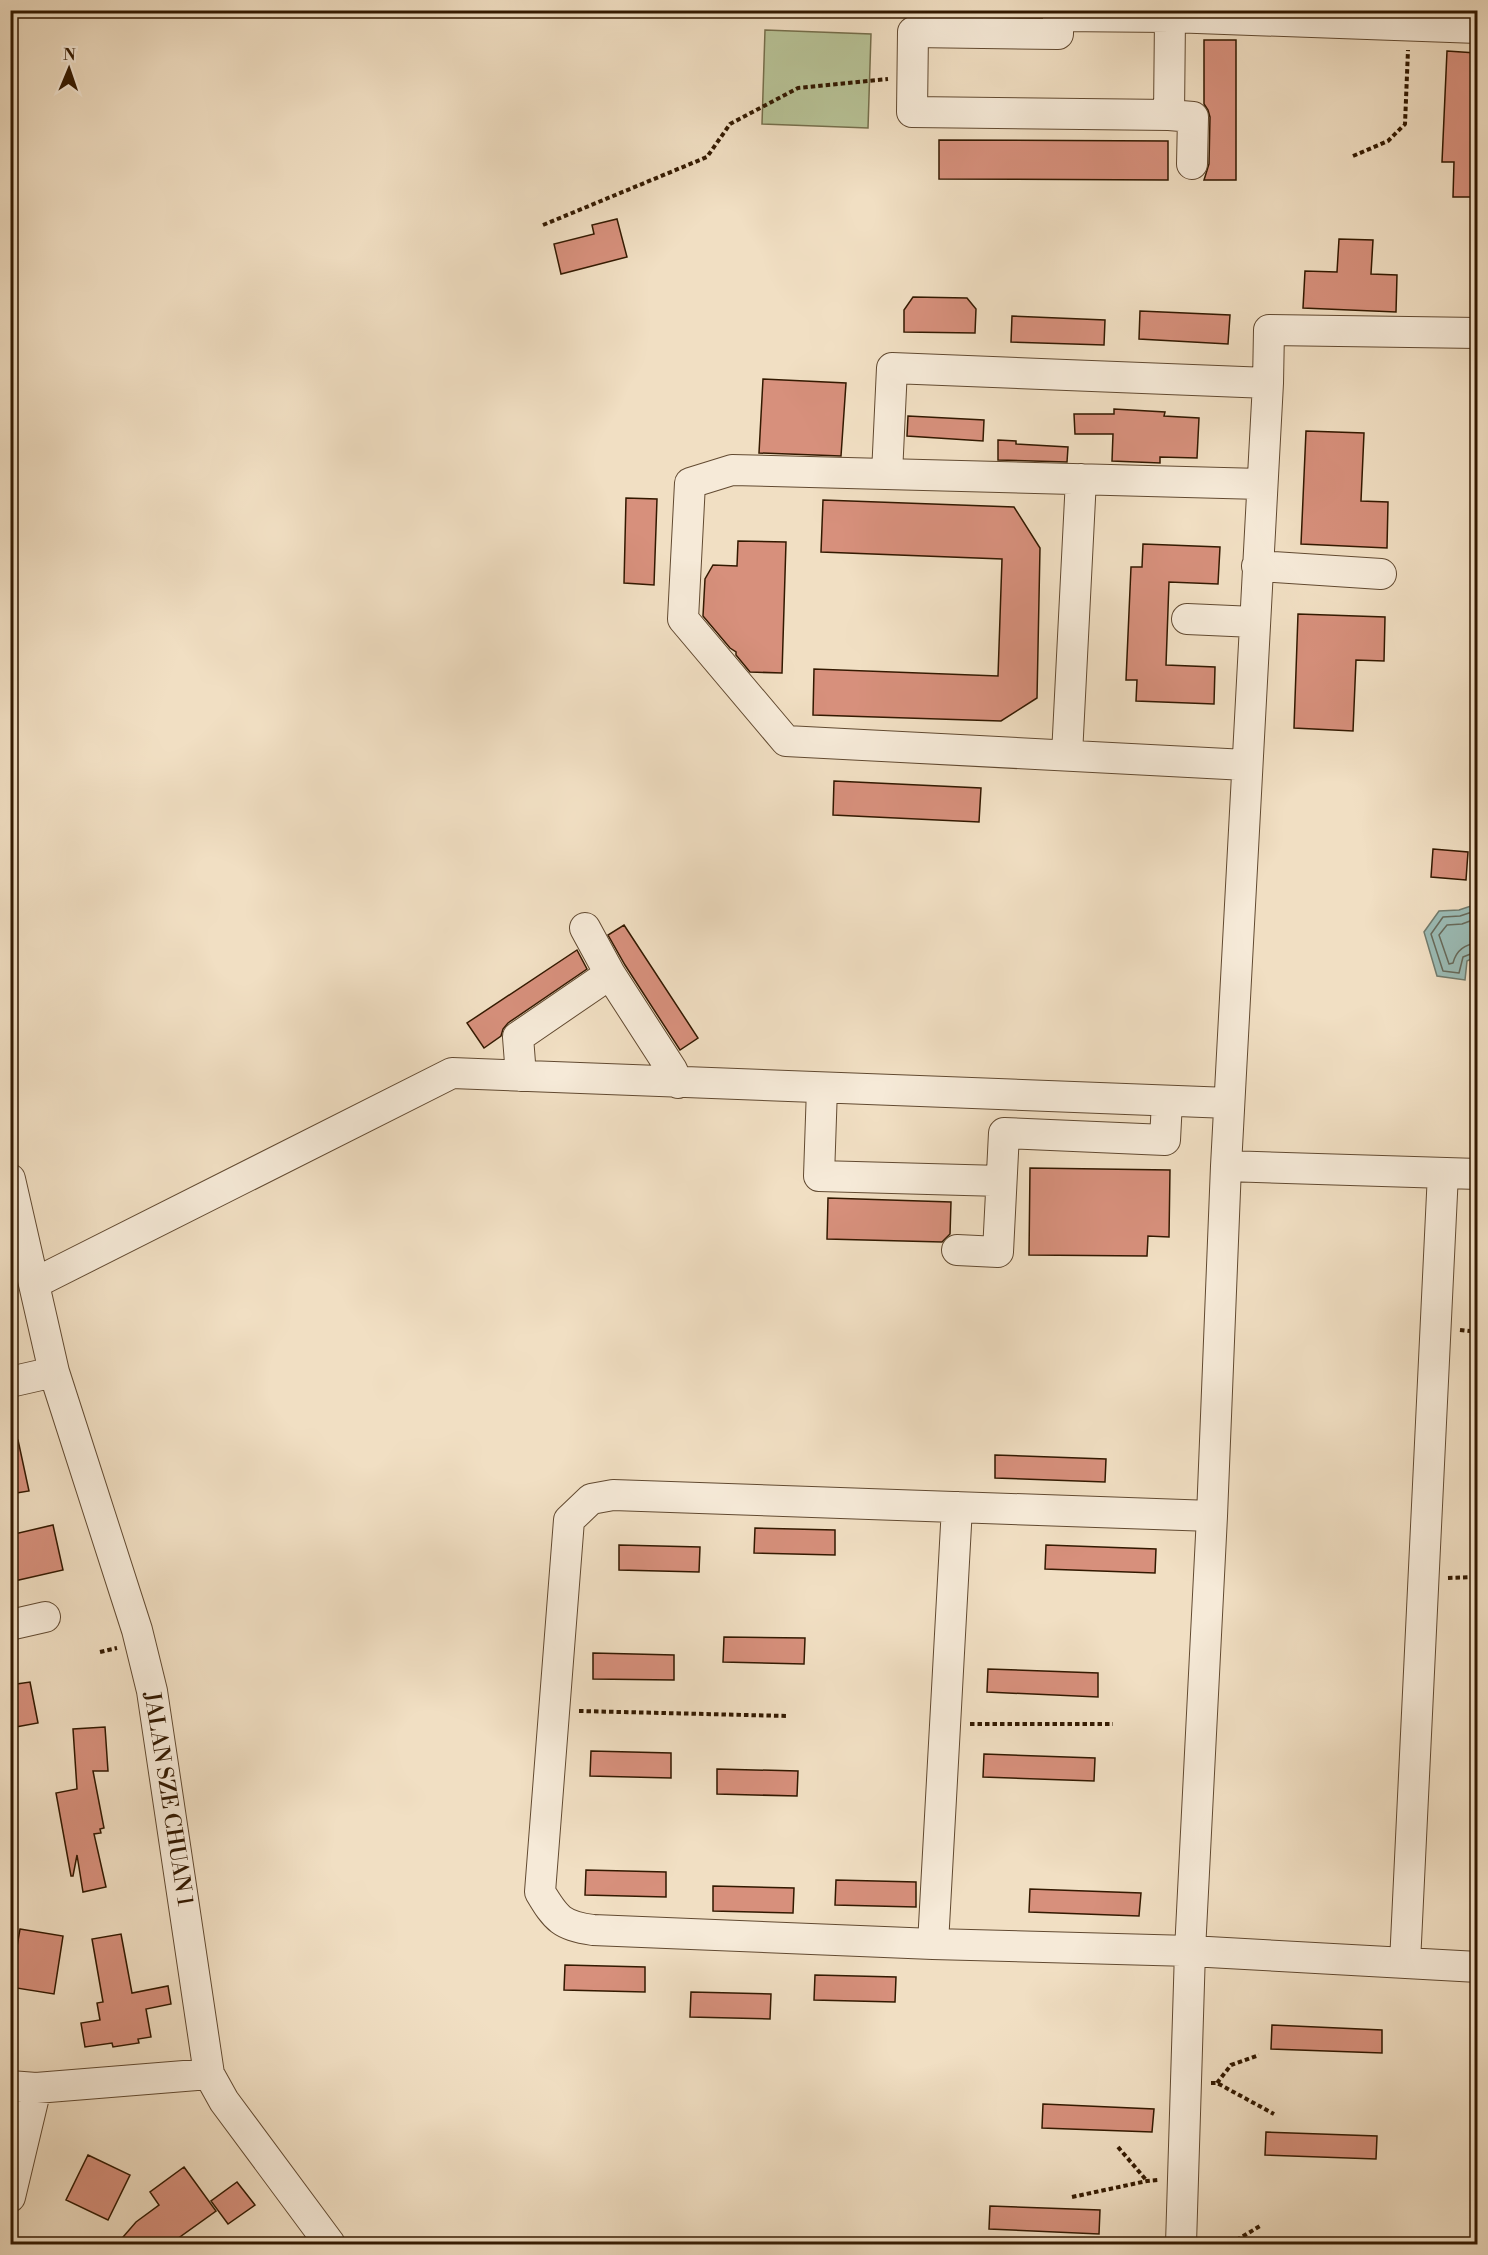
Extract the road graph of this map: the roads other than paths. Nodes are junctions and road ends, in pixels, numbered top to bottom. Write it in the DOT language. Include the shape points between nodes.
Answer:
graph roads {
  1 [pos="1220,15"];
  2 [pos="1170,17"];
  3 [pos="1478,28"];
  4 [pos="1169,115"];
  5 [pos="1192,164"];
  6 [pos="1478,333"];
  7 [pos="1268,383"];
  8 [pos="887,474"];
  9 [pos="1081,479"];
  10 [pos="1261,484"];
  11 [pos="1257,566"];
  12 [pos="1381,574"];
  13 [pos="1187,619"];
  14 [pos="1254,622"];
  15 [pos="1067,755"];
  16 [pos="1246,765"];
  17 [pos="585,928"];
  18 [pos="610,974"];
  19 [pos="521,1076"];
  20 [pos="678,1083"];
  21 [pos="822,1088"];
  22 [pos="1167,1101"];
  23 [pos="1229,1103"];
  24 [pos="1226,1166"];
  25 [pos="1443,1173"];
  26 [pos="1478,1174"];
  27 [pos="10,1179"];
  28 [pos="1001,1181"];
  29 [pos="957,1250"];
  30 [pos="35,1283"];
  31 [pos="54,1372"];
  32 [pos="10,1382"];
  33 [pos="957,1507"];
  34 [pos="1212,1516"];
  35 [pos="45,1617"];
  36 [pos="10,1625"];
  37 [pos="933,1944"];
  38 [pos="1190,1951"];
  39 [pos="1406,1963"];
  40 [pos="1478,1967"];
  41 [pos="209,2074"];
  42 [pos="23,2087"];
  43 [pos="10,2197"];
  44 [pos="321,2241"];
  45 [pos="1181,2244"];
  1 -- 2 [label="street"];
  1 -- 3 [label="street"];
  2 -- 4 [label="street"];
  2 -- 4 [label="street" via="1058,16 1058,34 913,32 912,77 912,112"];
  4 -- 5 [label="street" via="1193,117"];
  6 -- 7 [label="street" via="1269,330"];
  7 -- 8 [label="street" via="892,368"];
  7 -- 10 [label="street"];
  8 -- 9 [label="street"];
  8 -- 15 [label="street" via="732,470 690,483 683,619 786,741"];
  9 -- 10 [label="street"];
  9 -- 15 [label="street"];
  10 -- 11 [label="street"];
  11 -- 12 [label="street"];
  11 -- 14 [label="street"];
  13 -- 14 [label="street"];
  14 -- 16 [label="street"];
  15 -- 16 [label="street"];
  16 -- 23 [label="street"];
  17 -- 18 [label="street"];
  18 -- 19 [label="street" via="518,1037"];
  18 -- 20 [label="street"];
  19 -- 20 [label="street"];
  19 -- 30 [label="street" via="452,1073"];
  20 -- 21 [label="street"];
  21 -- 22 [label="street"];
  21 -- 28 [label="street" via="819,1176"];
  22 -- 23 [label="street"];
  22 -- 28 [label="street" via="1165,1140 1004,1133"];
  23 -- 24 [label="street"];
  24 -- 25 [label="street"];
  24 -- 34 [label="street"];
  25 -- 26 [label="street"];
  25 -- 39 [label="street"];
  27 -- 30 [label="street, JALAN SZE CHUAN 1"];
  28 -- 29 [label="street" via="998,1252"];
  30 -- 31 [label="street, JALAN SZE CHUAN 1"];
  31 -- 32 [label="street"];
  31 -- 41 [label="street, JALAN SZE CHUAN 1" via="137,1630 152,1691"];
  33 -- 34 [label="street"];
  33 -- 37 [label="street"];
  33 -- 37 [label="street" via="613,1495 591,1499 569,1520 540,1892 551,1912 571,1927 593,1930"];
  34 -- 38 [label="street"];
  35 -- 36 [label="street"];
  37 -- 38 [label="street"];
  38 -- 39 [label="street"];
  38 -- 45 [label="street"];
  39 -- 40 [label="street"];
  41 -- 42 [label="street"];
  41 -- 44 [label="street, JALAN SZE CHUAN 1"];
  42 -- 43 [label="street"];
}
